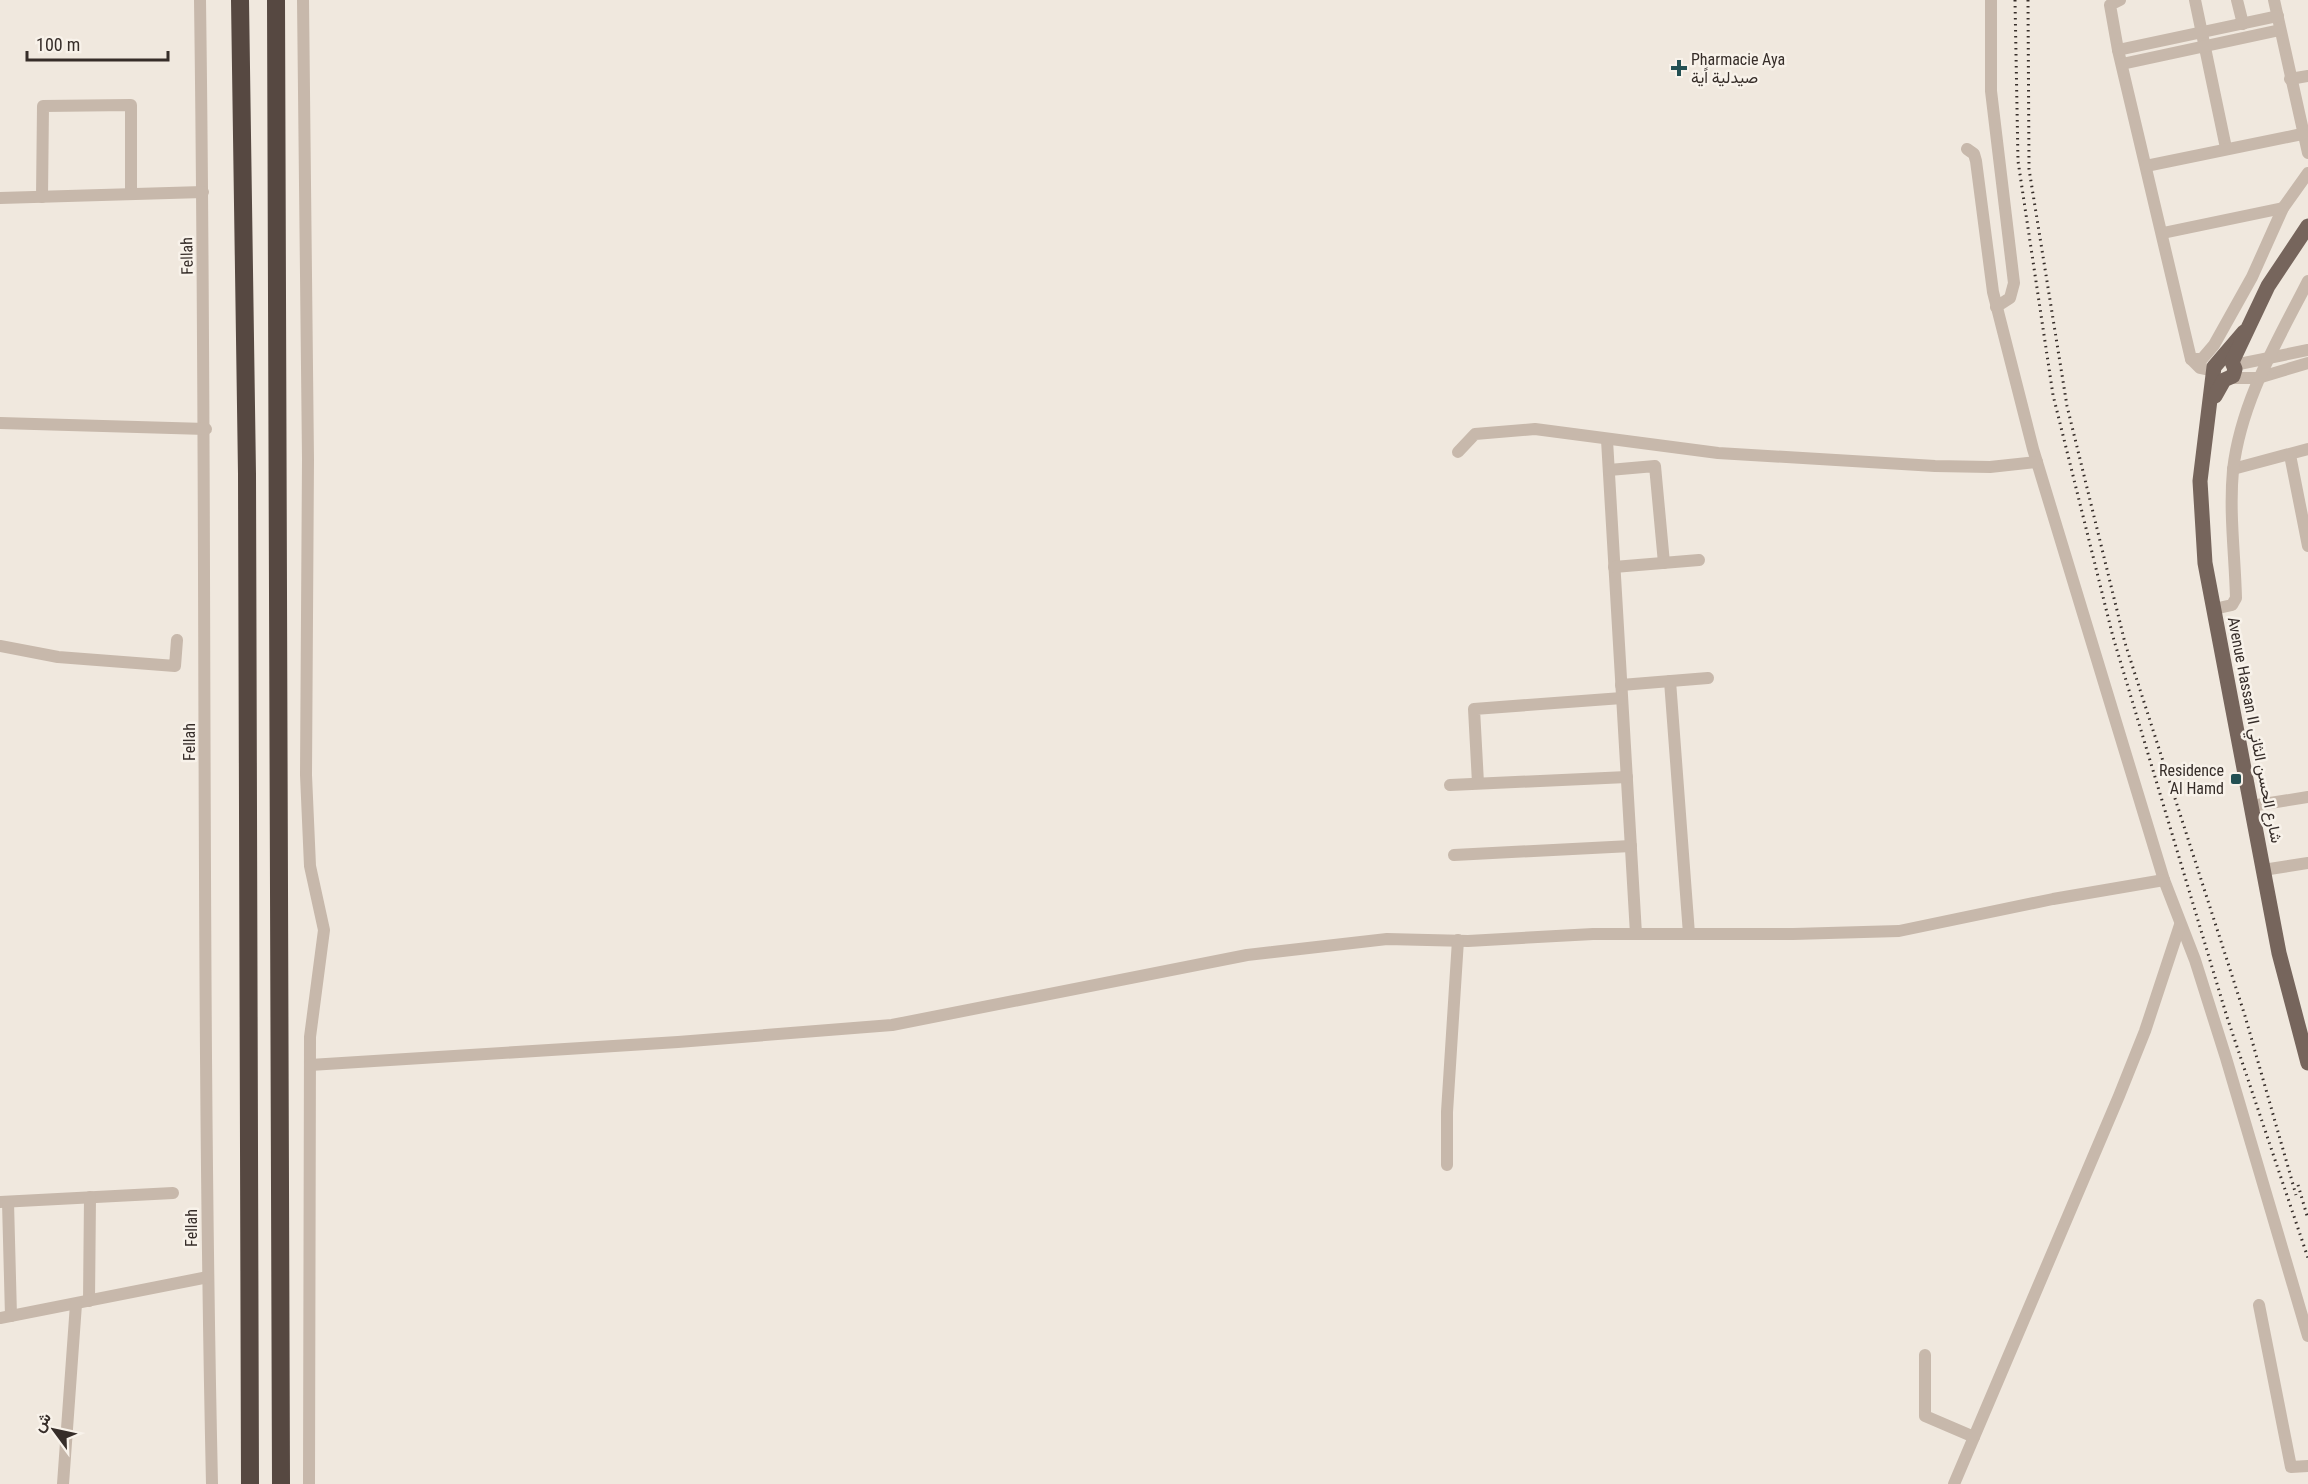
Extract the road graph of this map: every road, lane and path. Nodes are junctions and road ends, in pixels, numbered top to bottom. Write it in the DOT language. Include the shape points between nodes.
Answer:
graph roads {
  1 [pos="200,0"];
  2 [pos="240,0"];
  3 [pos="276,0"];
  4 [pos="303,0"];
  5 [pos="1991,0"];
  6 [pos="2120,0"];
  7 [pos="2195,0"];
  8 [pos="2237,0"];
  9 [pos="2274,0"];
  10 [pos="2278,16"];
  11 [pos="2243,24"];
  12 [pos="2280,30"];
  13 [pos="2202,32"];
  14 [pos="2204,47"];
  15 [pos="2118,50"];
  16 [pos="2122,64"];
  17 [pos="2308,75"];
  18 [pos="2290,79"];
  19 [pos="2302,134"];
  20 [pos="2226,148"];
  21 [pos="1967,149"];
  22 [pos="2308,153"];
  23 [pos="2146,166"];
  24 [pos="2308,173"];
  25 [pos="203,192"];
  26 [pos="131,194"];
  27 [pos="42,197"];
  28 [pos="0,198"];
  29 [pos="2283,208"];
  30 [pos="2308,226"];
  31 [pos="2163,233"];
  32 [pos="2308,281"];
  33 [pos="1996,307"];
  34 [pos="2308,350"];
  35 [pos="2191,359"];
  36 [pos="2268,360"];
  37 [pos="2308,363"];
  38 [pos="2224,370"];
  39 [pos="2258,378"];
  40 [pos="0,423"];
  41 [pos="206,429"];
  42 [pos="1607,440"];
  43 [pos="2308,449"];
  44 [pos="1458,452"];
  45 [pos="2290,455"];
  46 [pos="2037,462"];
  47 [pos="1609,470"];
  48 [pos="2233,470"];
  49 [pos="2308,546"];
  50 [pos="1699,560"];
  51 [pos="1664,563"];
  52 [pos="1614,567"];
  53 [pos="2214,609"];
  54 [pos="177,640"];
  55 [pos="0,646"];
  56 [pos="1708,678"];
  57 [pos="1670,681"];
  58 [pos="1622,692"];
  59 [pos="1627,777"];
  60 [pos="1479,783"];
  61 [pos="1450,784"];
  62 [pos="2308,797"];
  63 [pos="2250,806"];
  64 [pos="1631,846"];
  65 [pos="1454,855"];
  66 [pos="2308,863"];
  67 [pos="2263,870"];
  68 [pos="2164,880"];
  69 [pos="2180,925"];
  70 [pos="1636,934"];
  71 [pos="1689,934"];
  72 [pos="1458,940"];
  73 [pos="2308,1063"];
  74 [pos="310,1065"];
  75 [pos="1447,1166"];
  76 [pos="173,1193"];
  77 [pos="90,1197"];
  78 [pos="4,1202"];
  79 [pos="208,1277"];
  80 [pos="89,1301"];
  81 [pos="76,1304"];
  82 [pos="2259,1305"];
  83 [pos="4,1317"];
  84 [pos="0,1324"];
  85 [pos="2308,1335"];
  86 [pos="1926,1355"];
  87 [pos="1974,1437"];
  88 [pos="2308,1466"];
  89 [pos="63,1484"];
  90 [pos="212,1484"];
  91 [pos="250,1484"];
  92 [pos="281,1484"];
  93 [pos="309,1484"];
  94 [pos="1954,1484"];
  1 -- 25 [label="street, Fellah"];
  2 -- 91 [label="highway" via="247,474"];
  3 -- 92 [label="highway"];
  4 -- 74 [label="street" via="308,447 306,775 310,866 324,930 311,1015"];
  5 -- 33 [label="street" via="1991,91 2014,283 2010,298"];
  6 -- 15 [label="street" via="2110,4"];
  7 -- 13 [label="street"];
  8 -- 11 [label="street"];
  9 -- 10 [label="street"];
  10 -- 11 [label="street"];
  10 -- 12 [label="street"];
  11 -- 13 [label="street"];
  12 -- 14 [label="street"];
  12 -- 18 [label="street"];
  13 -- 14 [label="street"];
  13 -- 15 [label="street"];
  14 -- 16 [label="street"];
  14 -- 20 [label="street"];
  15 -- 16 [label="street"];
  16 -- 23 [label="street"];
  17 -- 18 [label="street"];
  18 -- 19 [label="street"];
  19 -- 20 [label="street"];
  19 -- 22 [label="street"];
  20 -- 23 [label="street"];
  21 -- 33 [label="street" via="1976,161"];
  23 -- 31 [label="street"];
  24 -- 29 [label="street"];
  25 -- 26 [label="street"];
  25 -- 41 [label="street, Fellah"];
  26 -- 27 [label="street"];
  26 -- 27 [label="street" via="131,105 43,106"];
  27 -- 28 [label="street"];
  29 -- 31 [label="street"];
  29 -- 35 [label="street" via="2252,277 2214,345 2202,359"];
  30 -- 38 [label="main road, Avenue Hassan II شارع الحسن الثاني" via="2268,286"];
  31 -- 35 [label="street"];
  32 -- 36 [label="street"];
  33 -- 46 [label="street"];
  34 -- 36 [label="street"];
  35 -- 38 [label="street" via="2200,368"];
  36 -- 38 [label="street"];
  36 -- 39 [label="street"];
  37 -- 39 [label="street"];
  38 -- 39 [label="street"];
  38 -- 53 [label="main road, Avenue Hassan II شارع الحسن الثاني" via="2212,401 2200,481 2205,563"];
  39 -- 48 [label="street" via="2242,419"];
  40 -- 41 [label="street"];
  41 -- 79 [label="street, Fellah"];
  42 -- 44 [label="street" via="1535,429 1516,430 1475,434"];
  42 -- 46 [label="street" via="1667,444 1718,453 1913,465 1990,467"];
  42 -- 47 [label="street"];
  43 -- 45 [label="street"];
  45 -- 48 [label="street"];
  45 -- 49 [label="street"];
  46 -- 68 [label="street"];
  47 -- 51 [label="street" via="1655,466"];
  47 -- 52 [label="street"];
  48 -- 53 [label="street" via="2236,598 2232,605"];
  50 -- 51 [label="street"];
  51 -- 52 [label="street"];
  52 -- 58 [label="street"];
  53 -- 63 [label="main road, Avenue Hassan II شارع الحسن الثاني"];
  54 -- 55 [label="street" via="175,666 57,657"];
  56 -- 57 [label="street"];
  57 -- 58 [label="street"];
  57 -- 71 [label="street"];
  58 -- 59 [label="street"];
  58 -- 60 [label="street" via="1474,709"];
  59 -- 60 [label="street"];
  59 -- 64 [label="street"];
  60 -- 61 [label="street"];
  62 -- 63 [label="street"];
  63 -- 67 [label="main road, Avenue Hassan II شارع الحسن الثاني"];
  64 -- 65 [label="street"];
  64 -- 70 [label="street"];
  66 -- 67 [label="street"];
  67 -- 73 [label="main road, Avenue Hassan II شارع الحسن الثاني" via="2279,953"];
  68 -- 69 [label="street"];
  68 -- 71 [label="street" via="1899,931"];
  69 -- 85 [label="street" via="2226,1058"];
  69 -- 87 [label="street" via="2123,1085"];
  70 -- 71 [label="street"];
  70 -- 72 [label="street"];
  72 -- 74 [label="street" via="1387,939 1270,952 910,1022 849,1030"];
  72 -- 75 [label="street"];
  74 -- 93 [label="street"];
  76 -- 77 [label="street"];
  77 -- 78 [label="street"];
  77 -- 80 [label="street"];
  78 -- 83 [label="street"];
  79 -- 80 [label="street"];
  79 -- 90 [label="street, Fellah"];
  80 -- 81 [label="street"];
  81 -- 83 [label="street"];
  81 -- 89 [label="street"];
  82 -- 88 [label="street" via="2291,1467"];
  83 -- 84 [label="street"];
  86 -- 87 [label="street" via="1925,1416"];
  87 -- 94 [label="street"];
}
